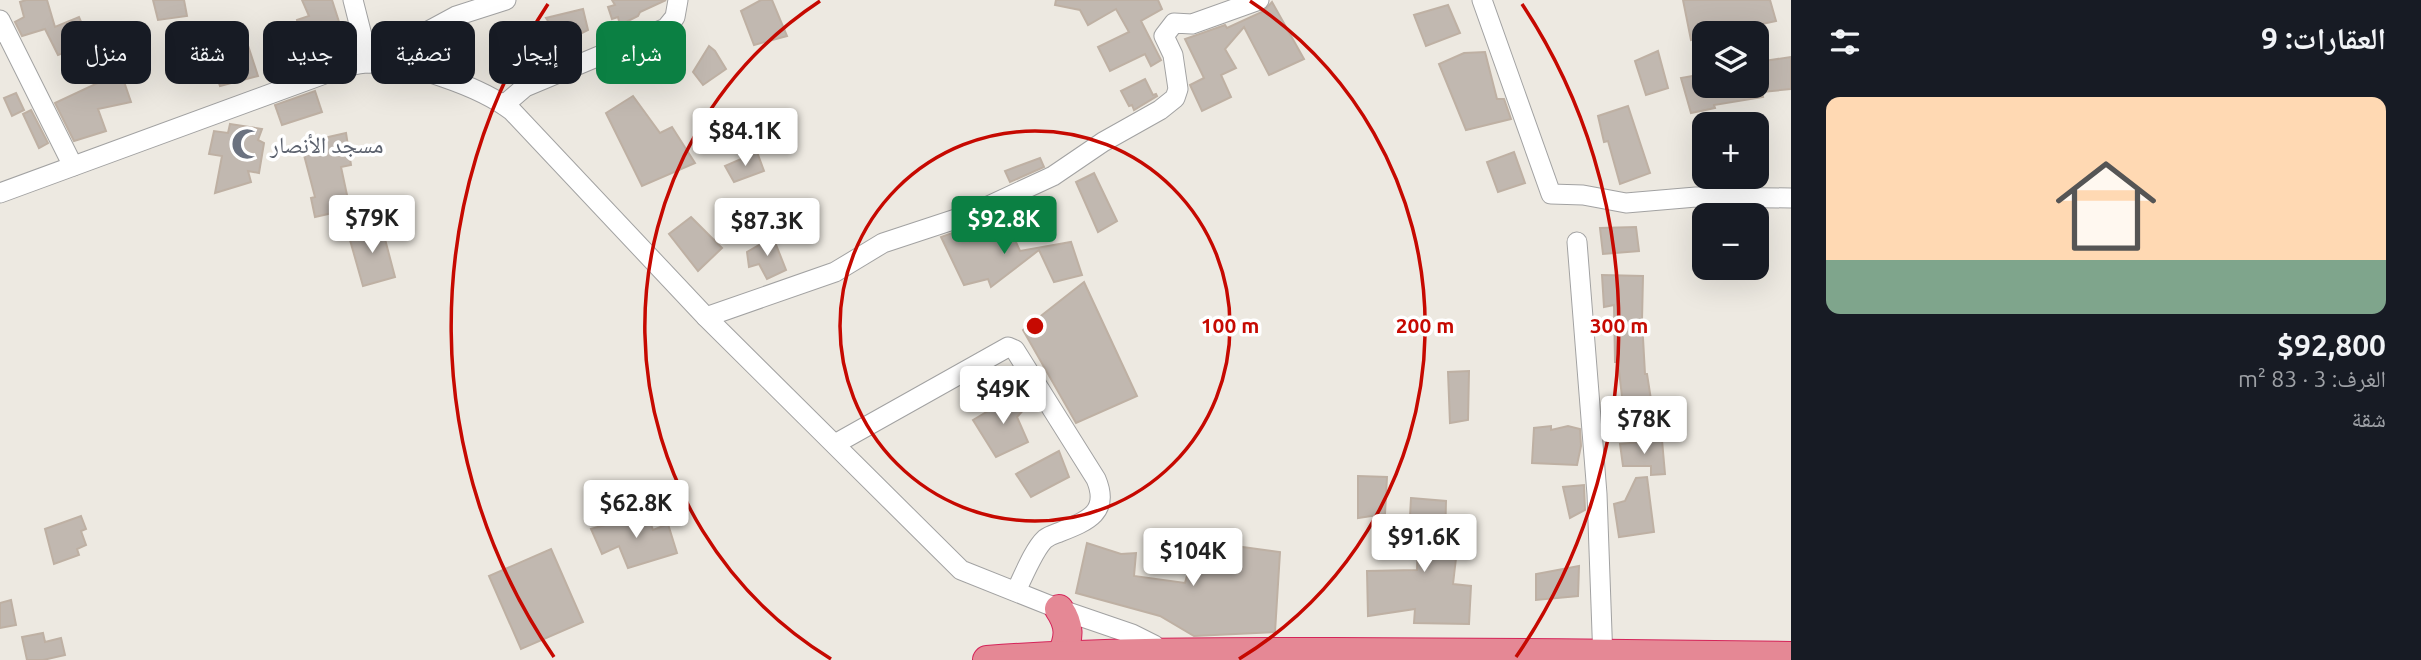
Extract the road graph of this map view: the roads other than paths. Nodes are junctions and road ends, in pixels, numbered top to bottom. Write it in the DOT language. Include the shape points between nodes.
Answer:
graph roads {
  1 [pos="352,0"];
  2 [pos="506,0"];
  3 [pos="678,0"];
  4 [pos="1259,0"];
  5 [pos="1482,0"];
  6 [pos="0,20"];
  7 [pos="369,63"];
  8 [pos="504,105"];
  9 [pos="73,166"];
  10 [pos="0,193"];
  11 [pos="1791,198"];
  12 [pos="1577,242"];
  13 [pos="706,317"];
  14 [pos="835,444"];
  15 [pos="1016,591"];
  16 [pos="1059,609"];
  17 [pos="1061,654"];
  18 [pos="1164,656"];
  19 [pos="1791,656"];
  20 [pos="1603,657"];
  21 [pos="987,660"];
  1 -- 7 [label="street"];
  2 -- 7 [label="street" via="456,16"];
  3 -- 8 [label="street" via="676,17 666,28 525,87"];
  4 -- 13 [label="street" via="1192,24 1174,23 1164,36 1173,55 1175,98 1053,176 971,214 883,243 835,272"];
  5 -- 11 [label="street" via="1551,194 1626,203 1696,197"];
  6 -- 9 [label="street"];
  7 -- 8 [label="street" via="430,73"];
  7 -- 9 [label="street" via="341,68"];
  8 -- 13 [label="street"];
  9 -- 10 [label="street"];
  12 -- 20 [label="street" via="1597,494"];
  13 -- 14 [label="street"];
  14 -- 15 [label="street" via="961,570"];
  14 -- 15 [label="street" via="1000,350 1015,350 1096,480 1102,503 1077,525 1043,541"];
  15 -- 16 [label="street"];
  16 -- 17 [label="highway" via="1068,631"];
  16 -- 18 [label="street" via="1132,634"];
  17 -- 18 [label="highway"];
  17 -- 21 [label="highway"];
  18 -- 20 [label="highway"];
  19 -- 20 [label="highway"];
}
